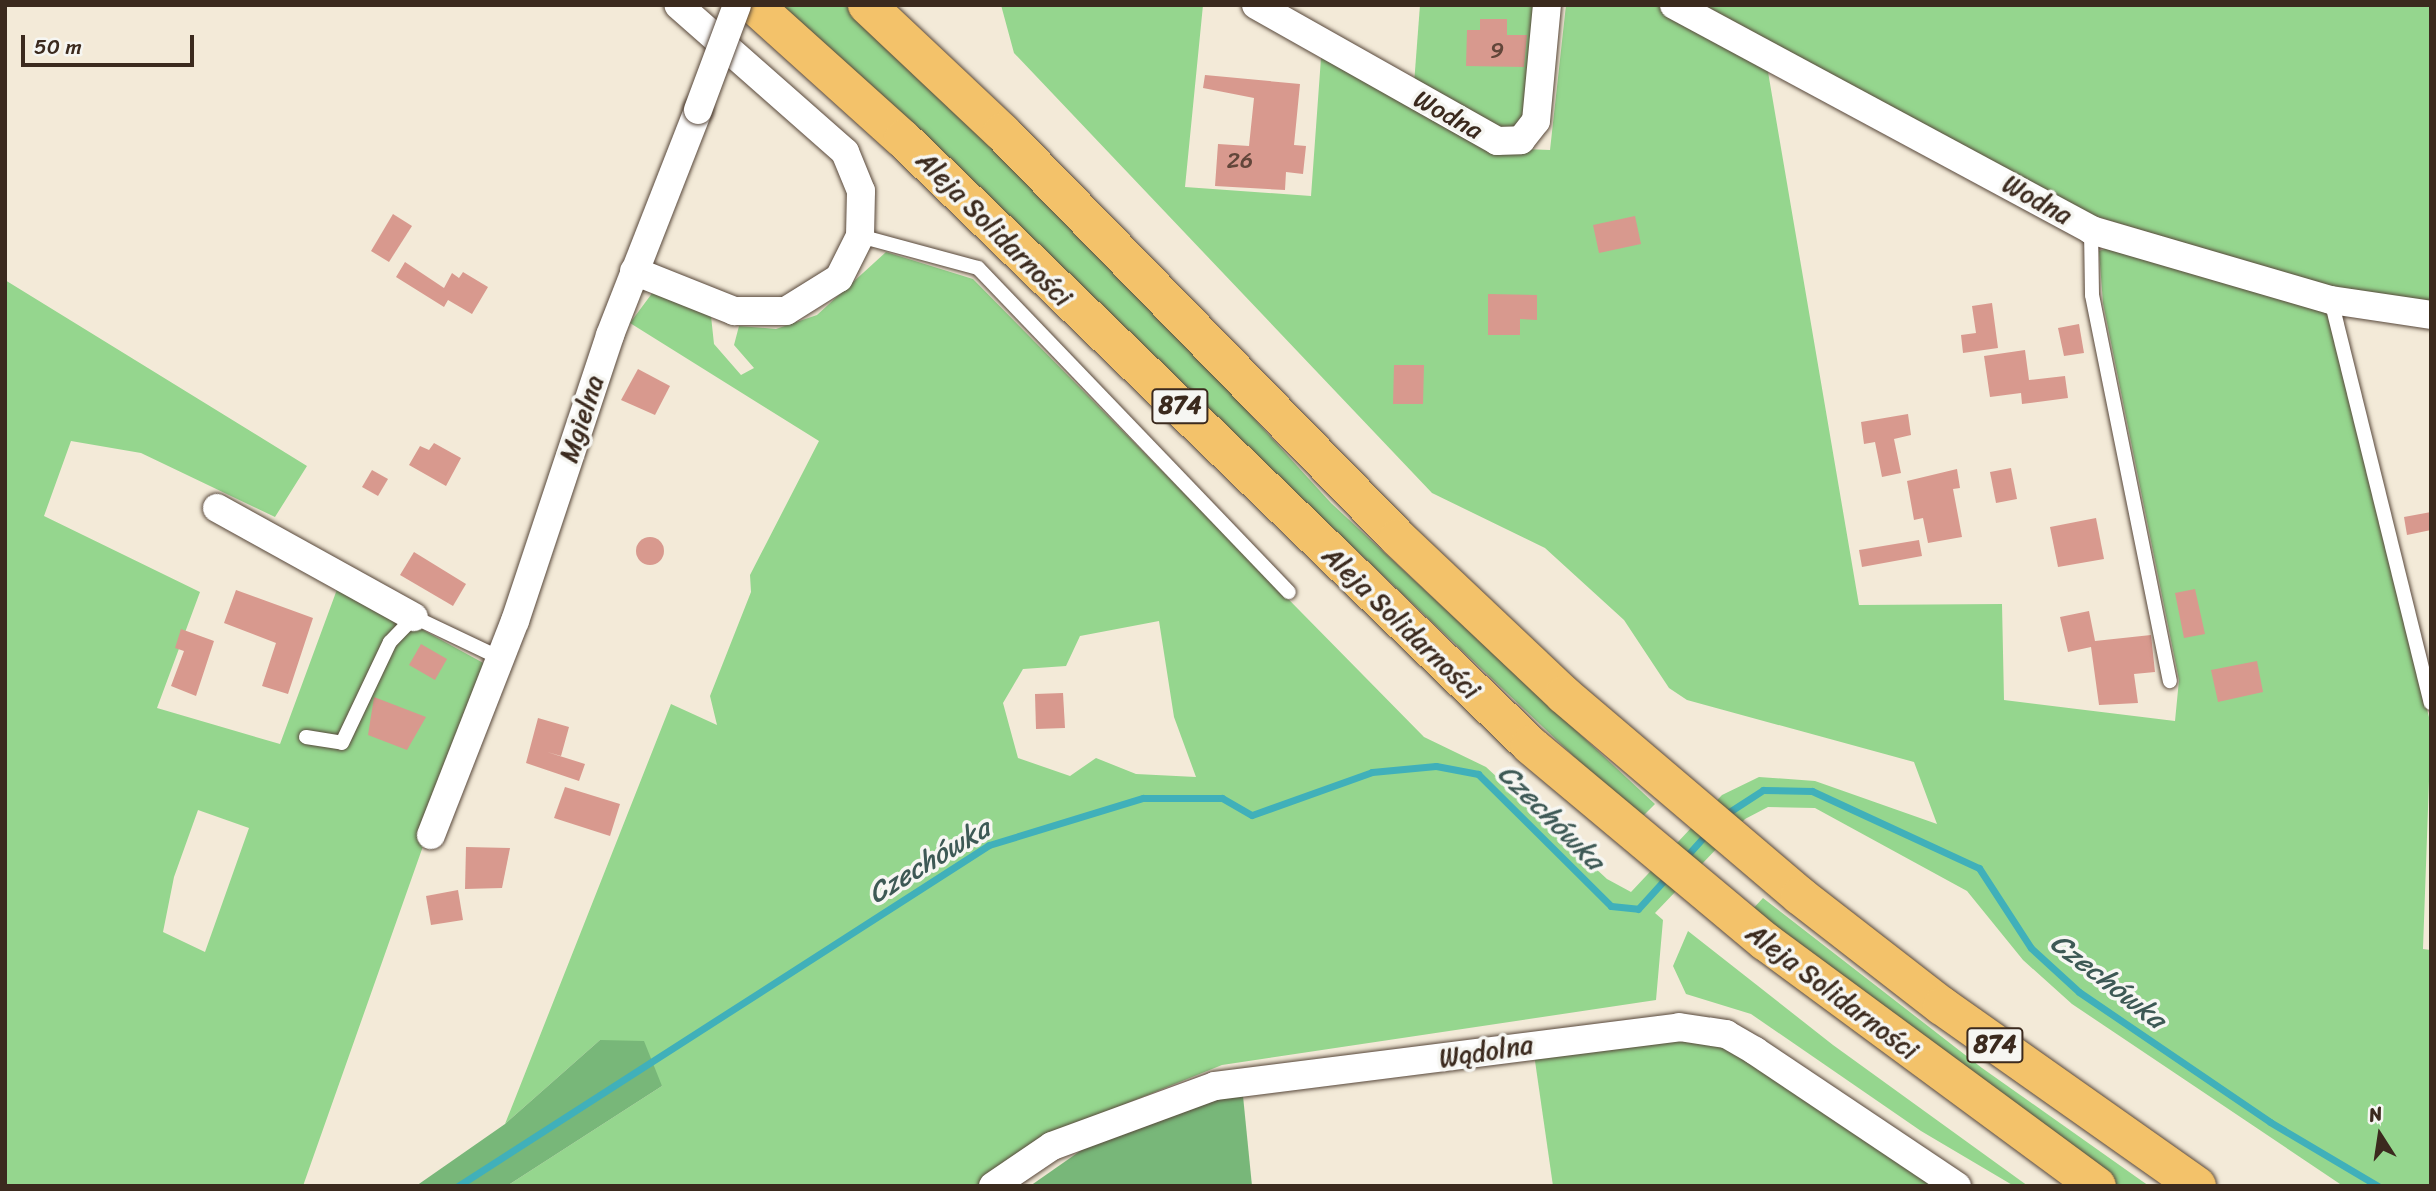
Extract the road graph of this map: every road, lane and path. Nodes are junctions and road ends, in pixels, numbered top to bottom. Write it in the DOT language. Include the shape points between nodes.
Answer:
graph roads {
  1 [pos="678,5"];
  2 [pos="737,5"];
  3 [pos="754,5"];
  4 [pos="867,5"];
  5 [pos="1256,5"];
  6 [pos="1546,5"];
  7 [pos="1674,5"];
  8 [pos="2091,230"];
  9 [pos="860,236"];
  10 [pos="634,271"];
  11 [pos="2331,300"];
  12 [pos="2431,315"];
  13 [pos="217,508"];
  14 [pos="1289,592"];
  15 [pos="414,617"];
  16 [pos="500,658"];
  17 [pos="2170,681"];
  18 [pos="2431,703"];
  19 [pos="306,737"];
  20 [pos="431,835"];
  21 [pos="993,1186"];
  22 [pos="1957,1186"];
  23 [pos="2097,1186"];
  24 [pos="2197,1186"];
  1 -- 9 [label="street" via="845,152 861,191"];
  2 -- 10 [label="street, Mgielna, bridge"];
  3 -- 23 [label="main road, Aleja Solidarności / 874" via="903,139 1443,665 1603,809 1766,942"];
  4 -- 24 [label="main road, Aleja Solidarności / 874" via="1021,151 1398,538 1652,771 1800,896 1984,1037"];
  5 -- 6 [label="street, Wodna" via="1497,141 1521,140 1536,121"];
  7 -- 8 [label="street, Wodna"];
  8 -- 11 [label="street, Wodna"];
  8 -- 17 [label="lane" via="2092,295"];
  9 -- 10 [label="street" via="839,278 822,294 786,311 730,310"];
  9 -- 14 [label="lane" via="978,268"];
  10 -- 16 [label="street, Mgielna"];
  11 -- 12 [label="street, Wodna"];
  11 -- 18 [label="lane"];
  13 -- 15 [label="street"];
  15 -- 16 [label="lane"];
  15 -- 19 [label="lane" via="390,642 342,743"];
  16 -- 20 [label="street, Mgielna"];
  21 -- 22 [label="street, Wądolna" via="1052,1146 1216,1086 1679,1027 1726,1034"];
}
